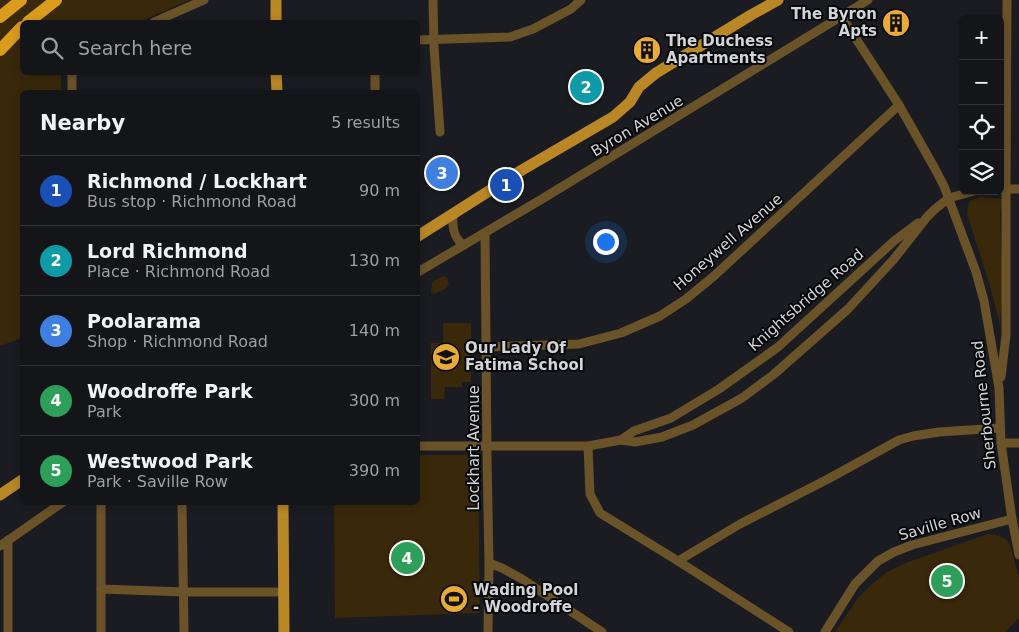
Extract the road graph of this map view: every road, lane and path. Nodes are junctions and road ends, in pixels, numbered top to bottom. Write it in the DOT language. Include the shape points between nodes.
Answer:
graph roads {
  1 [pos="21,0"];
  2 [pos="56,0"];
  3 [pos="204,0"];
  4 [pos="276,0"];
  5 [pos="433,0"];
  6 [pos="778,0"];
  7 [pos="868,0"];
  8 [pos="1008,0"];
  9 [pos="580,2"];
  10 [pos="0,17"];
  11 [pos="842,17"];
  12 [pos="31,20"];
  13 [pos="159,20"];
  14 [pos="276,20"];
  15 [pos="20,30"];
  16 [pos="434,39"];
  17 [pos="420,40"];
  18 [pos="0,50"];
  19 [pos="72,75"];
  20 [pos="276,75"];
  21 [pos="375,75"];
  22 [pos="72,90"];
  23 [pos="276,90"];
  24 [pos="375,90"];
  25 [pos="899,105"];
  26 [pos="440,132"];
  27 [pos="1019,189"];
  28 [pos="1004,192"];
  29 [pos="960,195"];
  30 [pos="949,198"];
  31 [pos="453,214"];
  32 [pos="927,217"];
  33 [pos="485,234"];
  34 [pos="420,235"];
  35 [pos="464,245"];
  36 [pos="420,271"];
  37 [pos="487,347"];
  38 [pos="999,388"];
  39 [pos="1000,428"];
  40 [pos="621,440"];
  41 [pos="1001,442"];
  42 [pos="1019,443"];
  43 [pos="420,446"];
  44 [pos="486,446"];
  45 [pos="588,446"];
  46 [pos="20,481"];
  47 [pos="0,495"];
  48 [pos="59,505"];
  49 [pos="101,505"];
  50 [pos="182,505"];
  51 [pos="283,505"];
  52 [pos="1012,519"];
  53 [pos="8,540"];
  54 [pos="0,546"];
  55 [pos="1019,555"];
  56 [pos="678,561"];
  57 [pos="489,563"];
  58 [pos="101,589"];
  59 [pos="184,592"];
  60 [pos="284,592"];
  61 [pos="8,632"];
  62 [pos="101,632"];
  63 [pos="184,632"];
  64 [pos="284,632"];
  65 [pos="488,632"];
  66 [pos="602,632"];
  67 [pos="789,632"];
  68 [pos="825,632"];
  1 -- 10 [label="highway"];
  2 -- 12 [label="highway"];
  3 -- 13 [label="street"];
  4 -- 14 [label="main road"];
  5 -- 16 [label="street"];
  6 -- 31 [label="main road" via="656,73 613,117"];
  7 -- 11 [label="street, Byron Avenue"];
  8 -- 28 [label="street"];
  9 -- 16 [label="street" via="533,29 510,36"];
  11 -- 25 [label="street, Sherbourne Road"];
  11 -- 33 [label="street, Byron Avenue"];
  15 -- 18 [label="highway"];
  16 -- 17 [label="street"];
  16 -- 26 [label="street"];
  19 -- 22 [label="street"];
  20 -- 23 [label="main road"];
  21 -- 24 [label="street"];
  25 -- 30 [label="street, Sherbourne Road"];
  25 -- 37 [label="street, Honeywell Avenue" via="714,276 660,316 622,333 579,344"];
  27 -- 28 [label="street"];
  28 -- 38 [label="street" via="1006,335"];
  29 -- 30 [label="street"];
  30 -- 32 [label="street, Knightsbridge Road"];
  30 -- 38 [label="street, Sherbourne Road" via="984,301"];
  31 -- 34 [label="main road"];
  31 -- 35 [label="street" via="453,229"];
  32 -- 40 [label="street, Knightsbridge Road" via="894,240 778,347 671,418 634,431"];
  32 -- 40 [label="street, Knightsbridge Road" via="894,260 848,308 773,375 742,398 693,425 662,437 635,442"];
  33 -- 35 [label="street, Byron Avenue"];
  33 -- 37 [label="street, Lockhart Avenue"];
  35 -- 36 [label="street, Byron Avenue"];
  37 -- 44 [label="street, Lockhart Avenue"];
  38 -- 39 [label="street, Sherbourne Road"];
  39 -- 41 [label="street, Sherbourne Road"];
  39 -- 56 [label="street" via="938,432 899,440 740,524"];
  40 -- 45 [label="street, Knightsbridge Road"];
  41 -- 42 [label="street"];
  41 -- 52 [label="street, Sherbourne Road"];
  43 -- 44 [label="street, Knightsbridge Road"];
  44 -- 45 [label="street, Knightsbridge Road"];
  44 -- 57 [label="street, Lockhart Avenue"];
  45 -- 56 [label="street" via="590,494 600,513"];
  46 -- 47 [label="main road"];
  48 -- 53 [label="street"];
  49 -- 58 [label="street"];
  50 -- 59 [label="street"];
  51 -- 60 [label="main road"];
  52 -- 55 [label="street, Sherbourne Road"];
  52 -- 68 [label="street, Saville Row" via="912,545 878,561 855,584"];
  53 -- 54 [label="street"];
  53 -- 61 [label="street"];
  56 -- 67 [label="street"];
  57 -- 65 [label="street, Lockhart Avenue"];
  57 -- 66 [label="street" via="522,579"];
  58 -- 59 [label="street"];
  58 -- 62 [label="street"];
  59 -- 60 [label="street"];
  59 -- 63 [label="street"];
  60 -- 64 [label="main road"];
}
